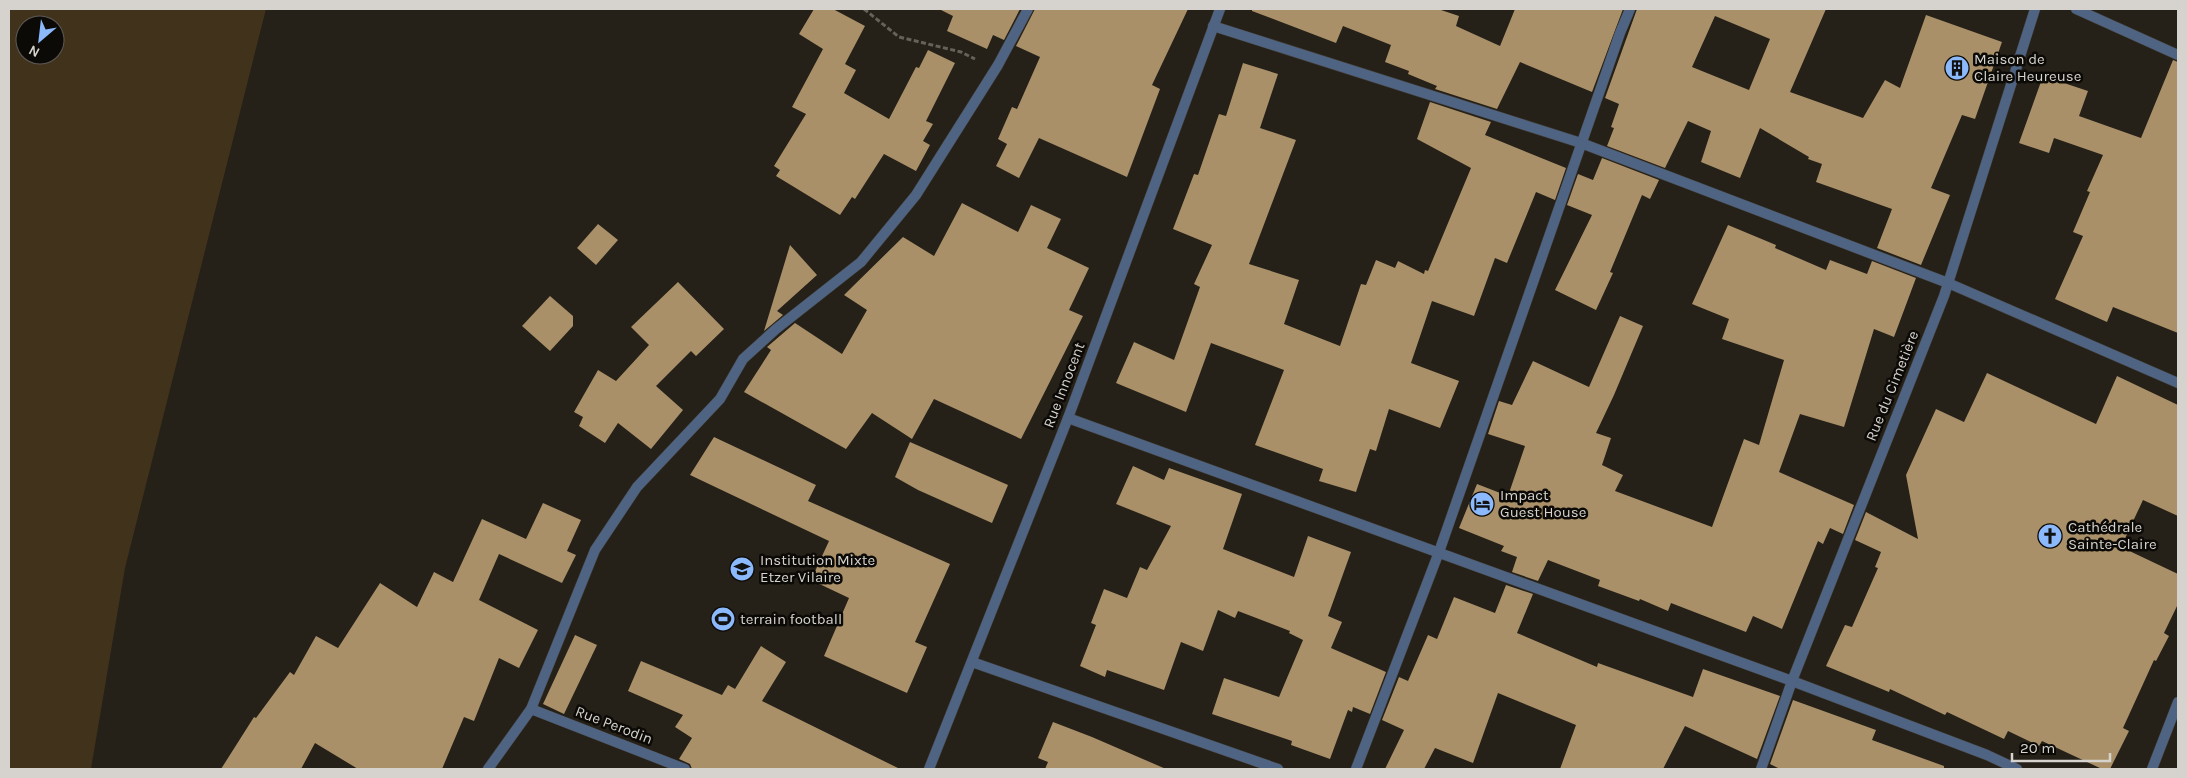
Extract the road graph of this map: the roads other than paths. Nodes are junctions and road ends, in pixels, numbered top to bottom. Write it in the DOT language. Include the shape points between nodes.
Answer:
graph roads {
  1 [pos="1028,9"];
  2 [pos="1220,9"];
  3 [pos="1630,9"];
  4 [pos="2035,9"];
  5 [pos="2076,9"];
  6 [pos="1213,26"];
  7 [pos="2178,54"];
  8 [pos="1582,144"];
  9 [pos="1948,283"];
  10 [pos="2178,383"];
  11 [pos="1068,418"];
  12 [pos="1439,552"];
  13 [pos="972,662"];
  14 [pos="1792,681"];
  15 [pos="2178,702"];
  16 [pos="531,709"];
  17 [pos="488,769"];
  18 [pos="686,769"];
  19 [pos="929,769"];
  20 [pos="1278,769"];
  21 [pos="1356,769"];
  22 [pos="1761,769"];
  23 [pos="2017,769"];
  24 [pos="2152,769"];
  1 -- 16 [label="street" via="998,65 916,195 861,262 743,359 720,399 637,487 595,550"];
  2 -- 6 [label="street, Rue Innocent"];
  3 -- 8 [label="street"];
  4 -- 9 [label="street, Rue du Cimetière"];
  5 -- 7 [label="street"];
  6 -- 8 [label="street"];
  6 -- 11 [label="street, Rue Innocent"];
  8 -- 9 [label="street"];
  8 -- 12 [label="street"];
  9 -- 10 [label="street"];
  9 -- 14 [label="street, Rue du Cimetière"];
  11 -- 12 [label="street"];
  11 -- 13 [label="street, Rue Innocent"];
  12 -- 14 [label="street"];
  12 -- 21 [label="street"];
  13 -- 19 [label="street, Rue Innocent"];
  13 -- 20 [label="street"];
  14 -- 22 [label="street, Rue du Cimetière"];
  14 -- 23 [label="street"];
  15 -- 24 [label="street"];
  16 -- 17 [label="street"];
  16 -- 18 [label="street, Rue Perodin"];
}
